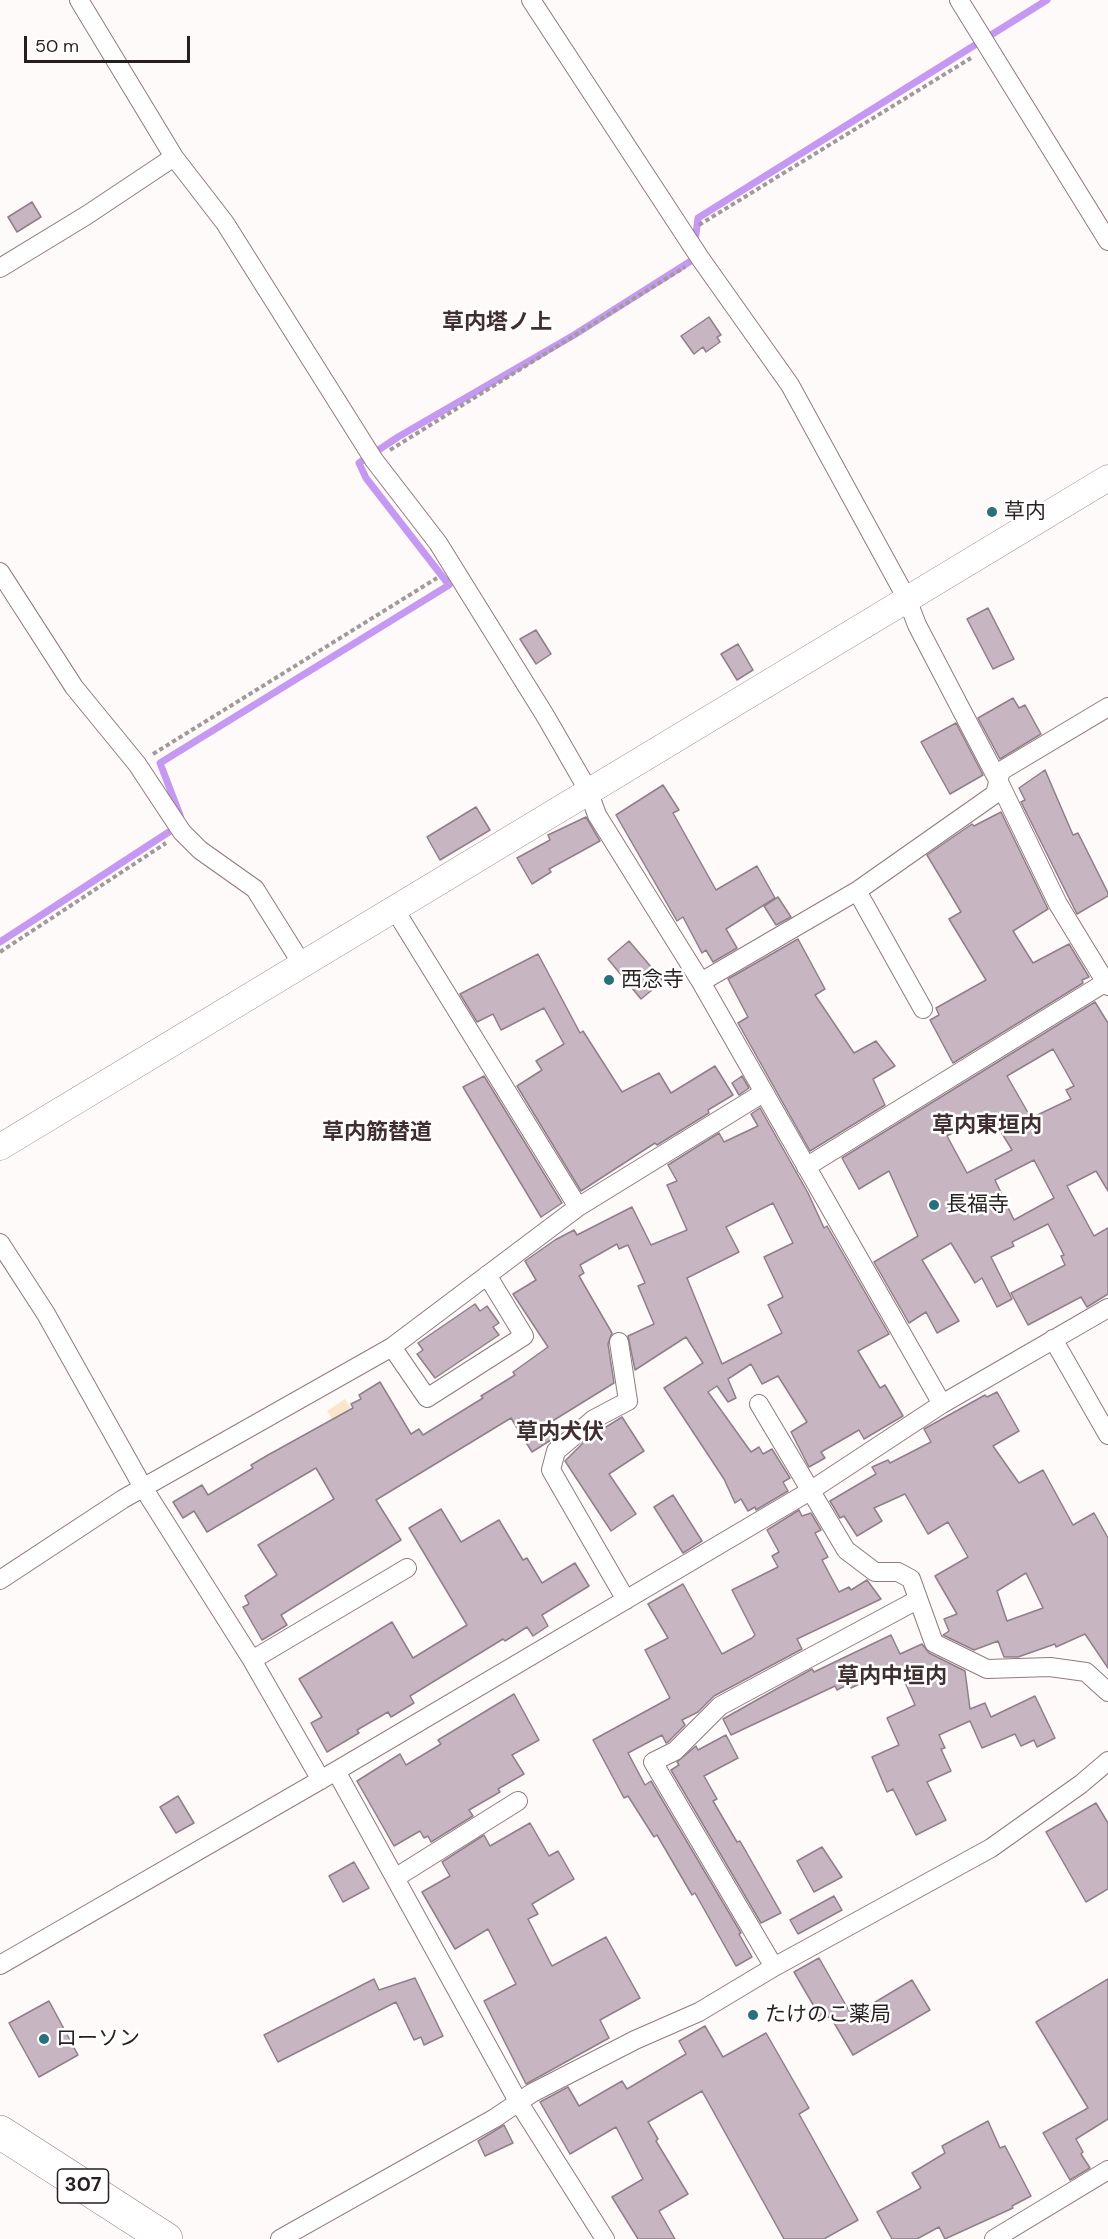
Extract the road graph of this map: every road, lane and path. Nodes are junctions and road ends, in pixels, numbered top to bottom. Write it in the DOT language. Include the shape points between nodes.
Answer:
graph roads {
  1 [pos="79,0"];
  2 [pos="531,0"];
  3 [pos="959,0"];
  4 [pos="988,48"];
  5 [pos="174,157"];
  6 [pos="686,234"];
  7 [pos="1108,241"];
  8 [pos="700,258"];
  9 [pos="0,268"];
  10 [pos="374,460"];
  11 [pos="1108,478"];
  12 [pos="453,568"];
  13 [pos="0,572"];
  14 [pos="907,599"];
  15 [pos="1108,707"];
  16 [pos="137,764"];
  17 [pos="998,780"];
  18 [pos="588,790"];
  19 [pos="182,832"];
  20 [pos="857,891"];
  21 [pos="394,910"];
  22 [pos="0,952"];
  23 [pos="302,964"];
  24 [pos="701,982"];
  25 [pos="1107,984"];
  26 [pos="923,1009"];
  27 [pos="763,1093"];
  28 [pos="0,1147"];
  29 [pos="806,1167"];
  30 [pos="578,1207"];
  31 [pos="0,1243"];
  32 [pos="487,1275"];
  33 [pos="1108,1308"];
  34 [pos="1053,1339"];
  35 [pos="619,1342"];
  36 [pos="392,1347"];
  37 [pos="759,1404"];
  38 [pos="942,1404"];
  39 [pos="1108,1435"];
  40 [pos="144,1489"];
  41 [pos="810,1491"];
  42 [pos="407,1568"];
  43 [pos="0,1580"];
  44 [pos="626,1600"];
  45 [pos="917,1600"];
  46 [pos="252,1660"];
  47 [pos="1108,1692"];
  48 [pos="1108,1761"];
  49 [pos="329,1776"];
  50 [pos="518,1801"];
  51 [pos="395,1878"];
  52 [pos="0,1965"];
  53 [pos="774,1967"];
  54 [pos="519,2103"];
  55 [pos="0,2132"];
  56 [pos="1108,2170"];
  57 [pos="166,2239"];
  58 [pos="280,2239"];
  59 [pos="605,2239"];
  60 [pos="994,2239"];
  1 -- 5 [label="street"];
  2 -- 6 [label="street"];
  3 -- 4 [label="street"];
  4 -- 6 [label="path"];
  4 -- 7 [label="street"];
  5 -- 9 [label="street"];
  5 -- 10 [label="street" via="225,223"];
  6 -- 8 [label="street"];
  8 -- 10 [label="path"];
  8 -- 14 [label="street" via="790,385"];
  10 -- 12 [label="street"];
  11 -- 14 [label="street"];
  12 -- 16 [label="path"];
  12 -- 18 [label="street"];
  13 -- 16 [label="street" via="74,687"];
  14 -- 17 [label="street"];
  14 -- 18 [label="street"];
  15 -- 17 [label="street" via="1001,771"];
  16 -- 19 [label="street"];
  17 -- 20 [label="street" via="995,794"];
  17 -- 25 [label="street" via="1058,904"];
  18 -- 21 [label="street"];
  18 -- 24 [label="street" via="616,847"];
  19 -- 22 [label="path"];
  19 -- 23 [label="street" via="200,850 255,889"];
  20 -- 24 [label="street"];
  20 -- 26 [label="street"];
  21 -- 23 [label="street"];
  21 -- 30 [label="street"];
  23 -- 28 [label="street"];
  24 -- 27 [label="street"];
  25 -- 29 [label="street"];
  27 -- 29 [label="street"];
  27 -- 30 [label="street"];
  29 -- 38 [label="street"];
  30 -- 32 [label="street"];
  31 -- 40 [label="street" via="46,1314"];
  32 -- 36 [label="street"];
  32 -- 36 [label="street" via="524,1336 427,1398"];
  33 -- 34 [label="street"];
  34 -- 38 [label="street"];
  34 -- 39 [label="street"];
  35 -- 44 [label="street" via="628,1401 594,1419 556,1451 550,1470"];
  36 -- 40 [label="street"];
  37 -- 41 [label="street"];
  38 -- 41 [label="street"];
  40 -- 43 [label="street"];
  40 -- 46 [label="street"];
  41 -- 44 [label="street"];
  41 -- 45 [label="street" via="846,1550 875,1572 898,1572 910,1579"];
  42 -- 46 [label="street"];
  44 -- 49 [label="street"];
  45 -- 47 [label="street" via="934,1642 987,1669 1066,1667 1086,1672"];
  45 -- 53 [label="street" via="720,1706 675,1750 653,1762"];
  46 -- 49 [label="street"];
  48 -- 53 [label="street" via="992,1848"];
  49 -- 51 [label="street"];
  49 -- 52 [label="street"];
  50 -- 51 [label="street"];
  51 -- 54 [label="street"];
  53 -- 54 [label="street" via="699,2012 635,2040"];
  54 -- 58 [label="street"];
  54 -- 59 [label="street"];
  55 -- 57 [label="highway, 307"];
  56 -- 60 [label="street"];
}
